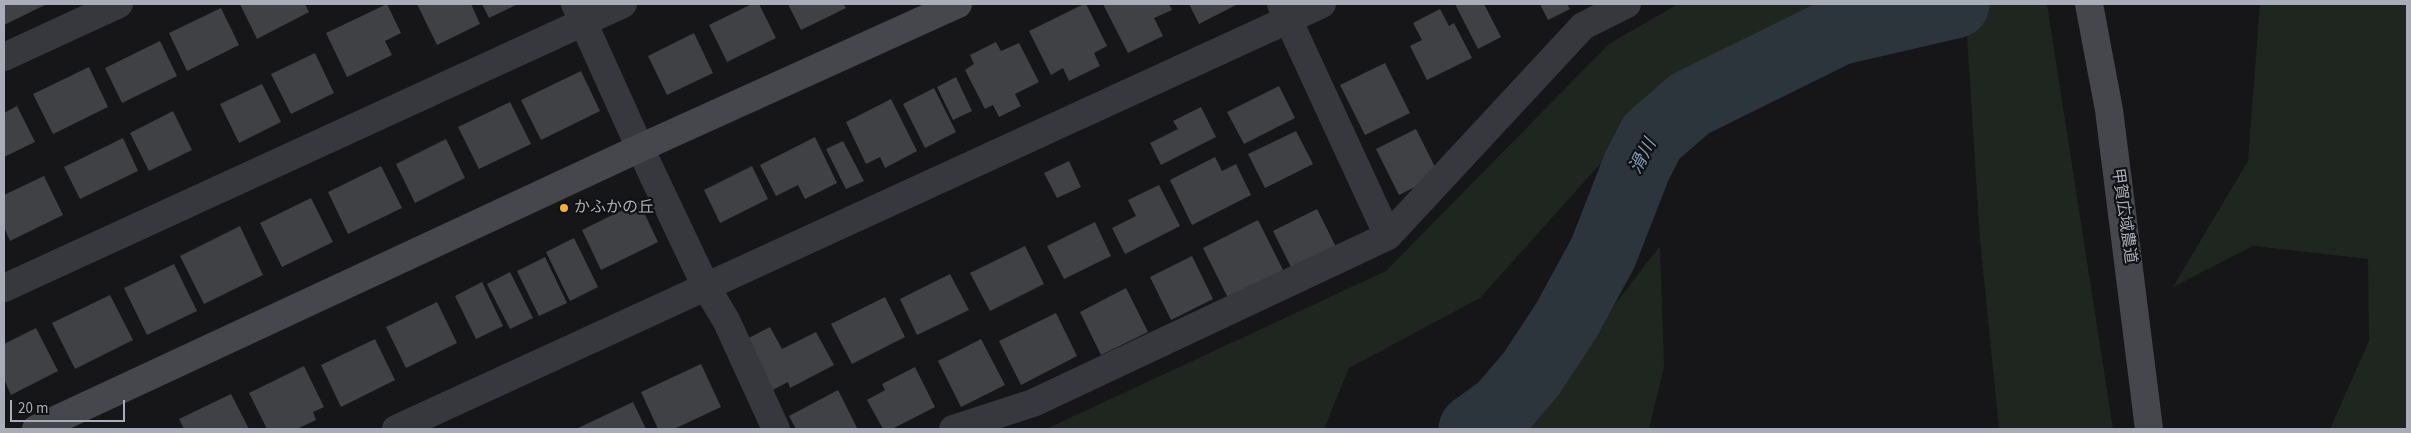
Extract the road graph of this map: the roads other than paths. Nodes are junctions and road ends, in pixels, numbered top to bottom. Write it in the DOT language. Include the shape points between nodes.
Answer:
graph roads {
  1 [pos="119,4"];
  2 [pos="623,4"];
  3 [pos="958,4"];
  4 [pos="1322,4"];
  5 [pos="1627,4"];
  6 [pos="2090,4"];
  7 [pos="1285,11"];
  8 [pos="579,13"];
  9 [pos="4,57"];
  10 [pos="640,148"];
  11 [pos="1388,236"];
  12 [pos="706,287"];
  13 [pos="4,288"];
  14 [pos="36,429"];
  15 [pos="396,429"];
  16 [pos="776,429"];
  17 [pos="953,429"];
  18 [pos="2149,429"];
  1 -- 9 [label="street"];
  2 -- 8 [label="street"];
  3 -- 10 [label="street"];
  4 -- 7 [label="street"];
  5 -- 11 [label="street" via="1583,26"];
  6 -- 18 [label="street, 甲賀広域農道" via="2109,110"];
  7 -- 11 [label="street"];
  7 -- 12 [label="street"];
  8 -- 10 [label="street"];
  8 -- 13 [label="street"];
  10 -- 12 [label="street"];
  10 -- 14 [label="street"];
  11 -- 17 [label="street" via="1033,403"];
  12 -- 15 [label="street"];
  12 -- 16 [label="street" via="726,320"];
}
